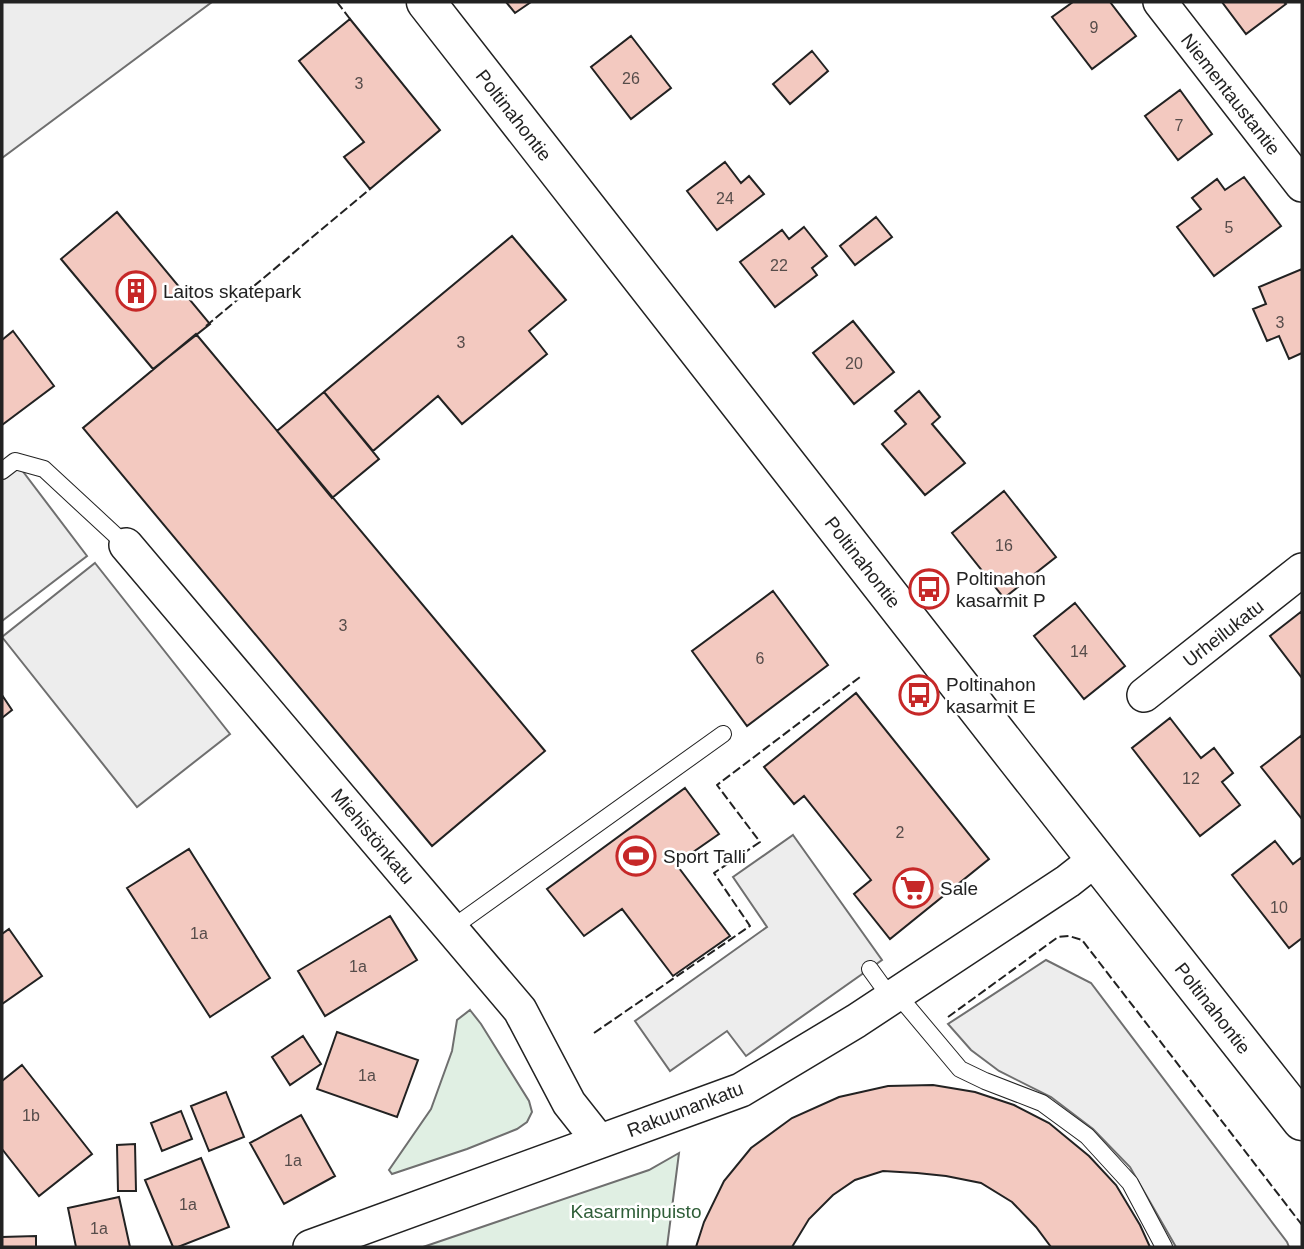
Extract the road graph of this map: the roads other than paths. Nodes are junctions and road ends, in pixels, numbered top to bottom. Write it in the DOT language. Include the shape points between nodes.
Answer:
graph roads {
  1 [pos="426,2"];
  2 [pos="1160,2"];
  3 [pos="1302,185"];
  4 [pos="2,471"];
  5 [pos="126,545"];
  6 [pos="1302,570"];
  7 [pos="1144,695"];
  8 [pos="723,734"];
  9 [pos="1096,859"];
  10 [pos="452,928"];
  11 [pos="870,969"];
  12 [pos="894,996"];
  13 [pos="1302,1121"];
  14 [pos="599,1141"];
  15 [pos="310,1247"];
  16 [pos="1164,1247"];
  1 -- 9 [label="main road, Poltinahontie"];
  2 -- 3 [label="street, Niementaustantie"];
  4 -- 5 [label="lane" via="15,461 44,470"];
  5 -- 10 [label="street, Miehistönkatu"];
  6 -- 7 [label="street, Urheilukatu"];
  8 -- 10 [label="lane"];
  9 -- 12 [label="street, Rakuunankatu"];
  9 -- 13 [label="main road, Poltinahontie"];
  10 -- 14 [label="street, Miehistönkatu" via="520,1010 569,1103"];
  11 -- 12 [label="lane"];
  12 -- 14 [label="street, Rakuunankatu" via="741,1090"];
  12 -- 16 [label="lane" via="960,1069 1042,1103 1087,1136 1130,1183"];
  14 -- 15 [label="street, Rakuunankatu"];
}
